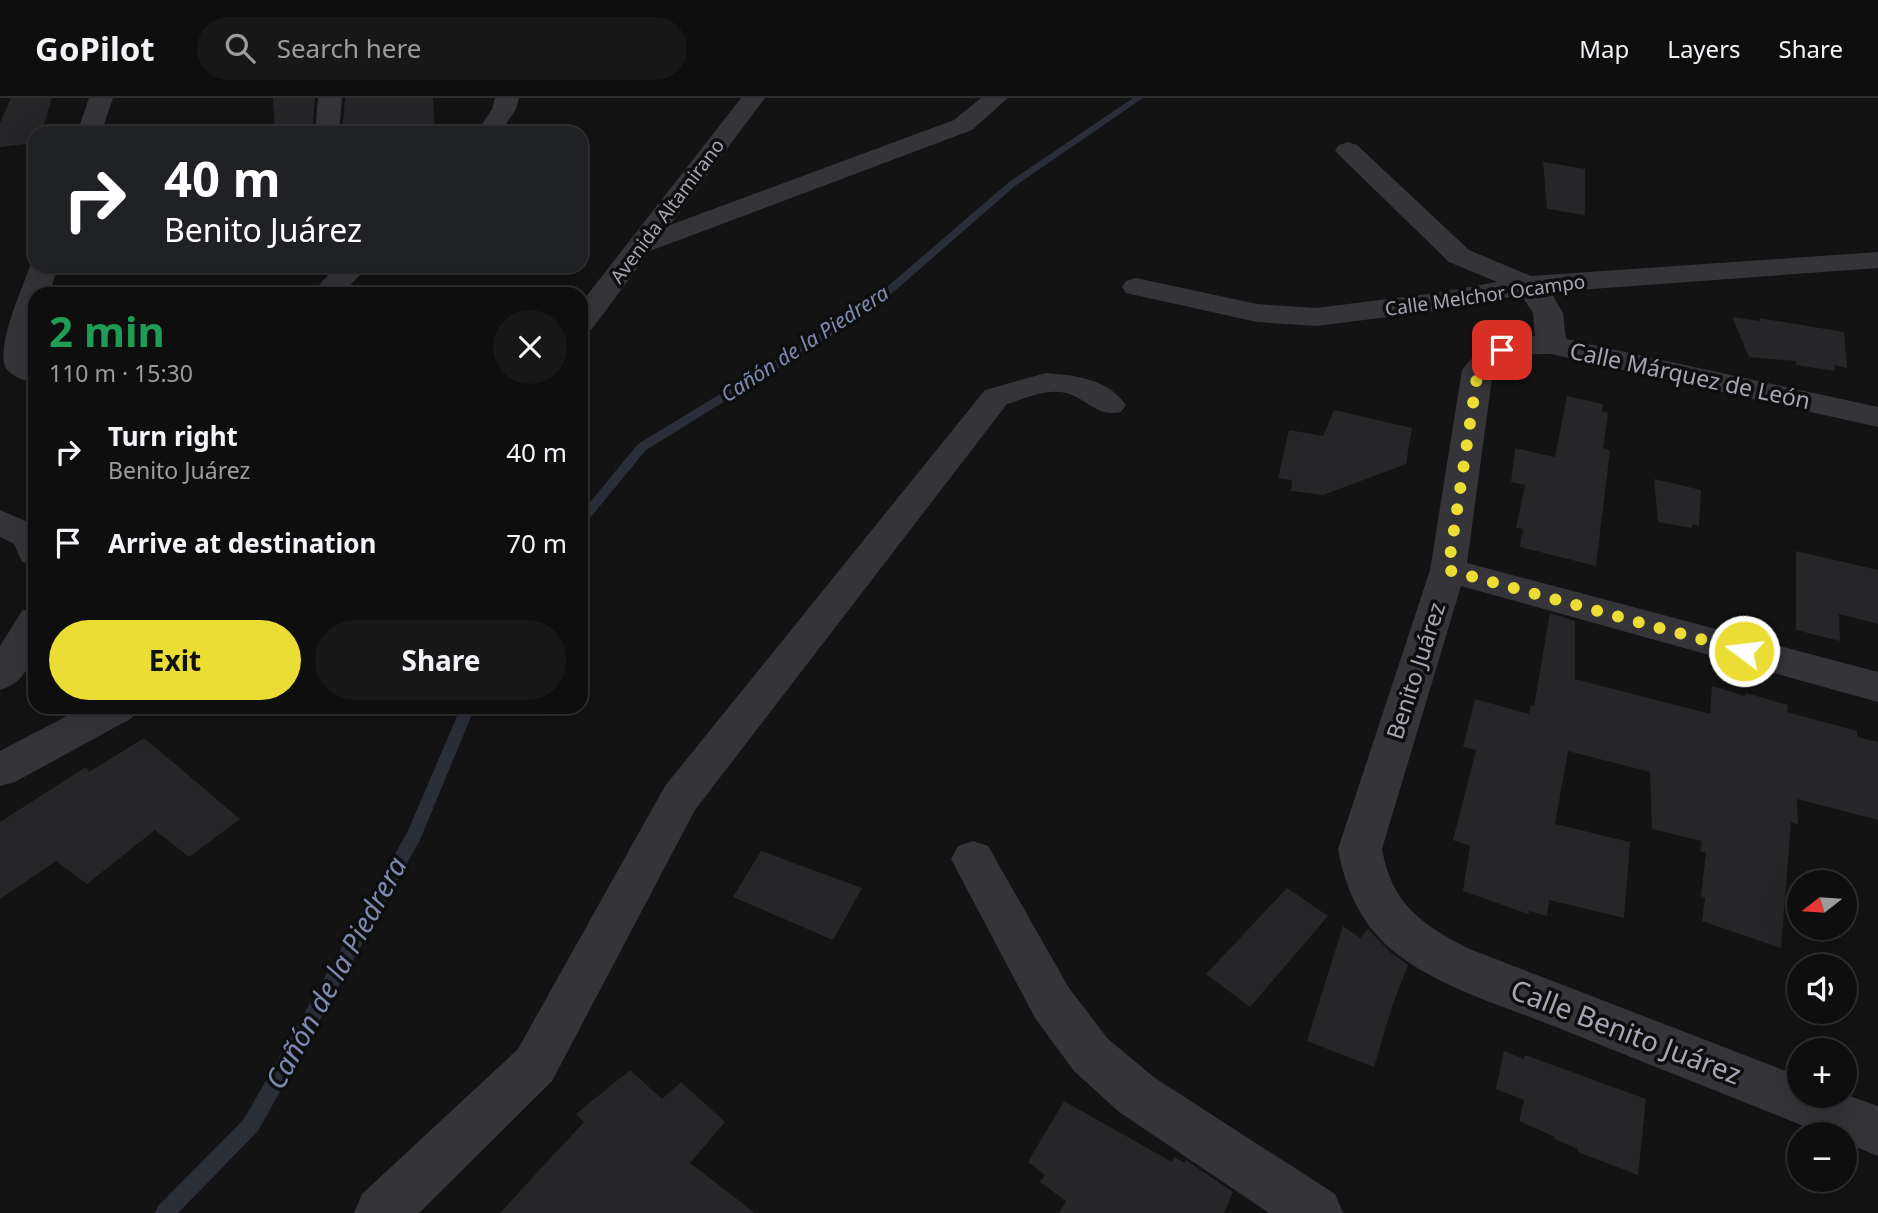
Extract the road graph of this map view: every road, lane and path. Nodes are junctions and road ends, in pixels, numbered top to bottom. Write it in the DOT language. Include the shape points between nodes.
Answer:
graph roads {
  1 [pos="101,98"];
  2 [pos="330,98"];
  3 [pos="507,98"];
  4 [pos="752,98"];
  5 [pos="996,98"];
  6 [pos="91,126"];
  7 [pos="328,126"];
  8 [pos="493,126"];
  9 [pos="1348,150"];
  10 [pos="642,245"];
  11 [pos="1878,260"];
  12 [pos="1529,285"];
  13 [pos="1136,287"];
  14 [pos="28,313"];
  15 [pos="588,314"];
  16 [pos="1551,345"];
  17 [pos="1502,350"];
  18 [pos="28,370"];
  19 [pos="1110,405"];
  20 [pos="1878,417"];
  21 [pos="1448,570"];
  22 [pos="28,634"];
  23 [pos="0,676"];
  24 [pos="1878,687"];
  25 [pos="105,714"];
  26 [pos="0,770"];
  27 [pos="973,859"];
  28 [pos="1386,914"];
  29 [pos="1878,1131"];
  30 [pos="381,1213"];
  31 [pos="1316,1213"];
  1 -- 6 [label="street"];
  2 -- 7 [label="street"];
  3 -- 8 [label="street"];
  4 -- 10 [label="street, Avenida Altamirano"];
  5 -- 10 [label="street" via="963,125"];
  9 -- 12 [label="street" via="1459,256"];
  10 -- 15 [label="street, Avenida Altamirano"];
  11 -- 12 [label="street, Calle Melchor Ocampo"];
  12 -- 13 [label="street, Calle Melchor Ocampo" via="1316,317 1257,313"];
  12 -- 16 [label="street" via="1549,314"];
  14 -- 18 [label="street" via="19,364"];
  16 -- 17 [label="street, Calle Márquez de León"];
  16 -- 20 [label="street, Calle Márquez de León"];
  17 -- 21 [label="street, Benito Juárez" via="1478,370"];
  19 -- 30 [label="street" via="1078,385 1046,382 996,397 680,798 535,1065"];
  21 -- 24 [label="street"];
  21 -- 28 [label="street, Benito Juárez" via="1360,849 1367,881"];
  22 -- 23 [label="street"];
  25 -- 26 [label="street"];
  27 -- 31 [label="street" via="1052,1003 1091,1055 1137,1096"];
  28 -- 29 [label="street, Calle Benito Juárez" via="1429,952 1466,970"];
}
